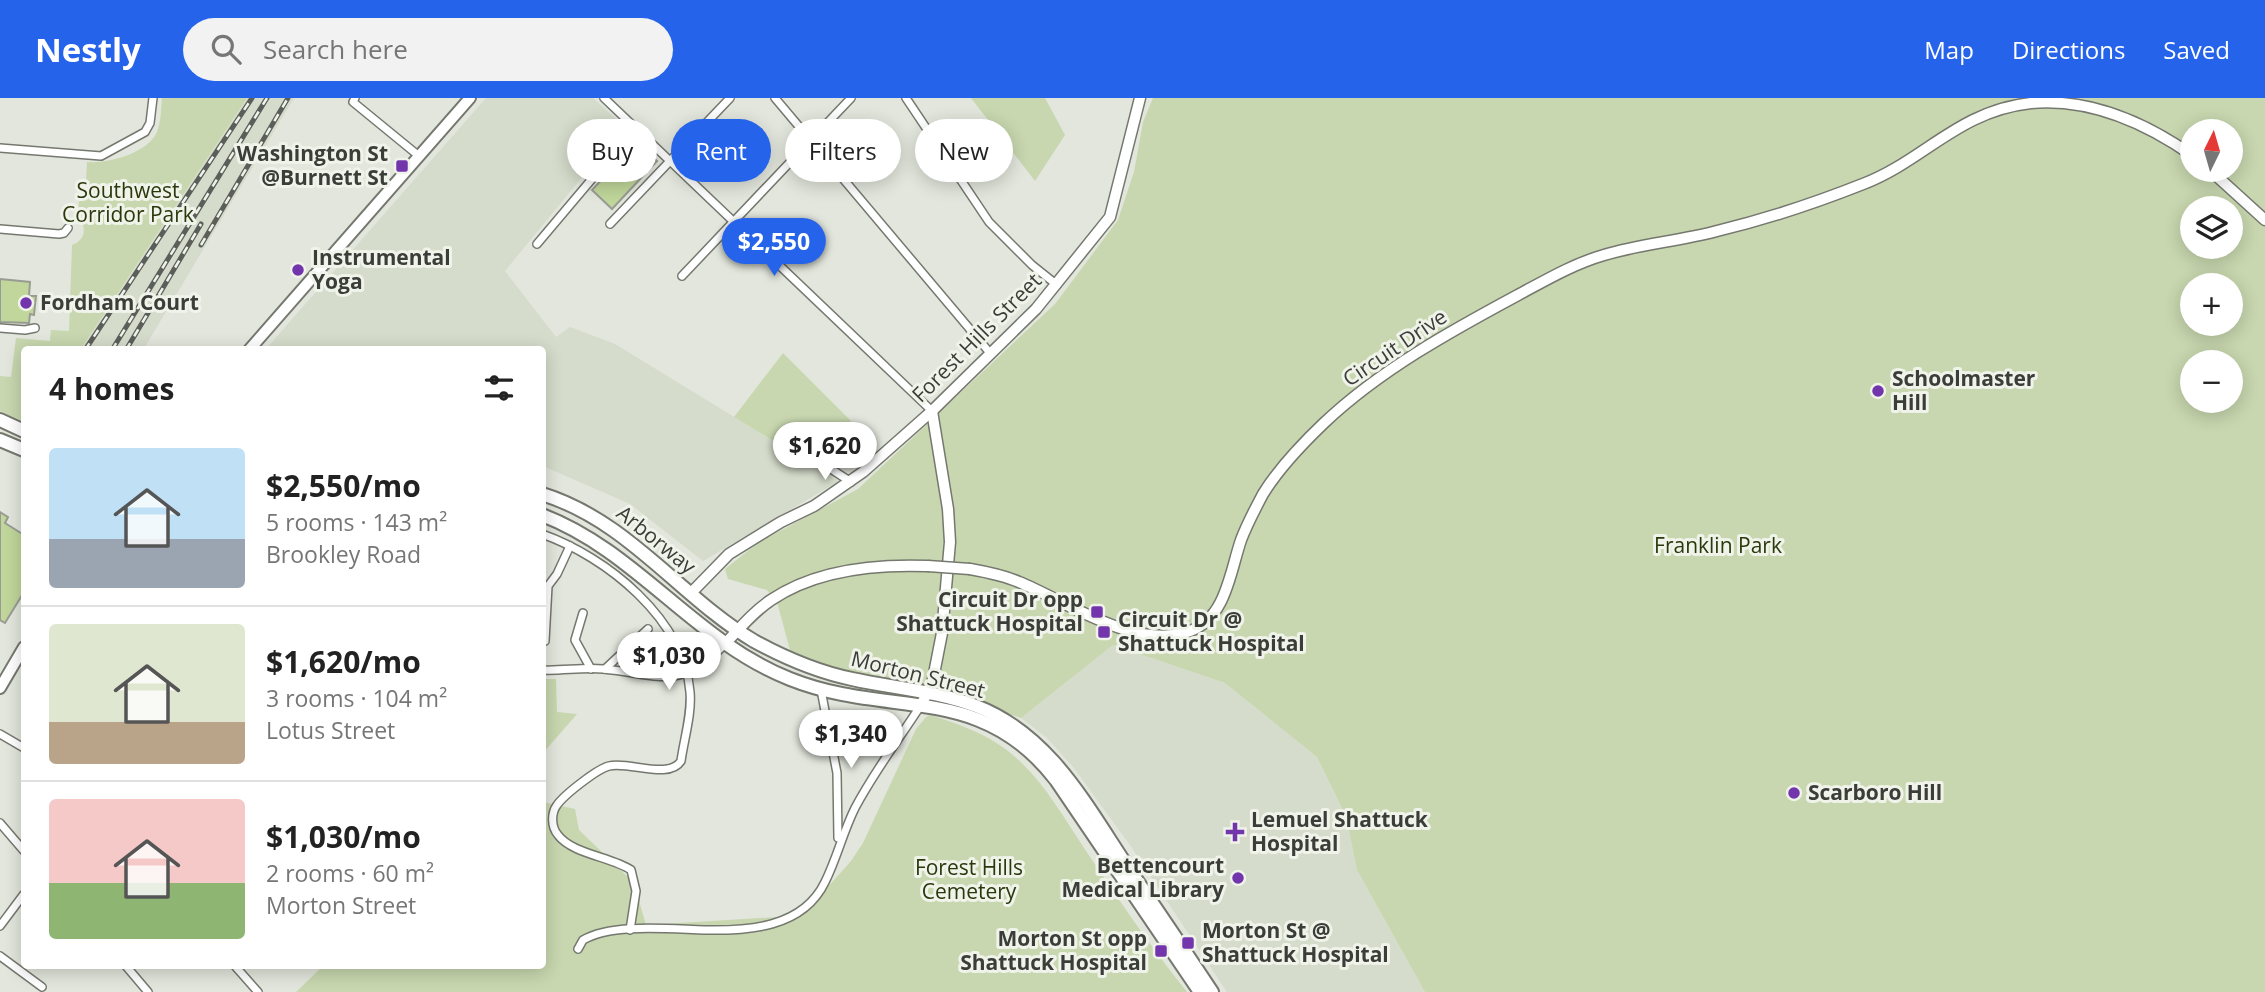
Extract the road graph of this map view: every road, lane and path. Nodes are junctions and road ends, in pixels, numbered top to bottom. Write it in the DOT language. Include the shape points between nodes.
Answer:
graph roads {
  1 [pos="153,98"];
  2 [pos="355,98"];
  3 [pos="470,98"];
  4 [pos="604,98"];
  5 [pos="730,98"];
  6 [pos="775,98"];
  7 [pos="851,98"];
  8 [pos="906,98"];
  9 [pos="1140,98"];
  10 [pos="626,119"];
  11 [pos="793,119"];
  12 [pos="831,119"];
  13 [pos="0,148"];
  14 [pos="657,148"];
  15 [pos="2180,148"];
  16 [pos="419,156"];
  17 [pos="670,160"];
  18 [pos="785,168"];
  19 [pos="589,182"];
  20 [pos="846,182"];
  21 [pos="2223,182"];
  22 [pos="2265,220"];
  23 [pos="734,221"];
  24 [pos="610,224"];
  25 [pos="68,228"];
  26 [pos="0,229"];
  27 [pos="537,244"];
  28 [pos="681,276"];
  29 [pos="1057,285"];
  30 [pos="0,328"];
  31 [pos="35,328"];
  32 [pos="253,346"];
  33 [pos="990,353"];
  34 [pos="932,411"];
  35 [pos="0,419"];
  36 [pos="21,430"];
  37 [pos="0,440"];
  38 [pos="21,449"];
  39 [pos="814,458"];
  40 [pos="851,482"];
  41 [pos="546,496"];
  42 [pos="546,517"];
  43 [pos="546,536"];
  44 [pos="570,546"];
  45 [pos="546,593"];
  46 [pos="691,593"];
  47 [pos="583,613"];
  48 [pos="648,629"];
  49 [pos="738,630"];
  50 [pos="724,645"];
  51 [pos="20,663"];
  52 [pos="606,669"];
  53 [pos="546,670"];
  54 [pos="591,670"];
  55 [pos="686,674"];
  56 [pos="0,688"];
  57 [pos="821,690"];
  58 [pos="925,699"];
  59 [pos="0,734"];
  60 [pos="21,746"];
  61 [pos="0,823"];
  62 [pos="21,848"];
  63 [pos="836,852"];
  64 [pos="21,898"];
  65 [pos="0,926"];
  66 [pos="631,930"];
  67 [pos="578,949"];
  68 [pos="0,956"];
  69 [pos="129,969"];
  70 [pos="238,969"];
  71 [pos="42,987"];
  72 [pos="148,992"];
  73 [pos="258,992"];
  74 [pos="1200,992"];
  75 [pos="1212,992"];
  1 -- 13 [label="street" via="145,132 101,156"];
  2 -- 16 [label="street" via="353,102"];
  3 -- 16 [label="main road"];
  4 -- 10 [label="street"];
  5 -- 17 [label="street"];
  6 -- 11 [label="street"];
  7 -- 12 [label="street"];
  8 -- 29 [label="street" via="989,222"];
  9 -- 29 [label="main road, Forest Hills Street" via="1110,217"];
  14 -- 17 [label="street"];
  15 -- 49 [label="main road, Circuit Drive, bridge" via="2136,122 2101,110 2055,102 1996,109 1940,137 1878,178 1840,193 1760,220 1570,267 1440,338 1324,423 1263,495 1245,530 1218,608 1187,632 1162,636 1131,631 1013,579 928,566 861,569 807,582 769,601"];
  16 -- 32 [label="main road"];
  17 -- 23 [label="street"];
  17 -- 24 [label="street"];
  18 -- 23 [label="street"];
  19 -- 27 [label="street"];
  20 -- 33 [label="street"];
  21 -- 22 [label="main road"];
  23 -- 28 [label="street"];
  23 -- 34 [label="street"];
  25 -- 26 [label="street" via="59,234"];
  29 -- 33 [label="main road, Forest Hills Street"];
  30 -- 31 [label="street"];
  33 -- 34 [label="main road, Forest Hills Street"];
  34 -- 40 [label="main road, Forest Hills Street"];
  34 -- 58 [label="main road" via="950,538 944,621"];
  35 -- 36 [label="highway"];
  37 -- 38 [label="highway"];
  39 -- 40 [label="street"];
  40 -- 46 [label="main road, Forest Hills Street" via="729,555"];
  41 -- 46 [label="highway, Arborway" via="615,529"];
  42 -- 50 [label="highway, Arborway" via="618,557"];
  43 -- 44 [label="street"];
  44 -- 45 [label="street"];
  44 -- 55 [label="street" via="601,565 654,611 675,640"];
  46 -- 49 [label="highway, Arborway"];
  47 -- 54 [label="street" via="575,640"];
  48 -- 52 [label="street"];
  49 -- 50 [label="main road, Circuit Drive"];
  49 -- 58 [label="highway, Morton Street" via="775,652 820,670"];
  50 -- 55 [label="street"];
  50 -- 57 [label="highway, Morton Street" via="774,673"];
  51 -- 56 [label="main road"];
  52 -- 54 [label="street"];
  52 -- 55 [label="street" via="665,678"];
  53 -- 54 [label="street"];
  55 -- 66 [label="street" via="690,698 678,766 665,771 629,765 601,768 553,811 557,835 631,870 636,891"];
  57 -- 58 [label="highway, Morton Street" via="862,699"];
  57 -- 63 [label="street" via="837,773"];
  58 -- 63 [label="street" via="865,791"];
  58 -- 74 [label="highway, Morton Street" via="983,721 1040,761"];
  58 -- 75 [label="highway, Morton Street" via="967,703 996,715 1026,734 1051,758"];
  59 -- 60 [label="street"];
  61 -- 62 [label="street"];
  63 -- 66 [label="street" via="824,884 803,909 786,919 724,931"];
  64 -- 65 [label="street"];
  66 -- 67 [label="street" via="590,936"];
  68 -- 71 [label="street"];
  69 -- 72 [label="street"];
  70 -- 73 [label="street"];
}
